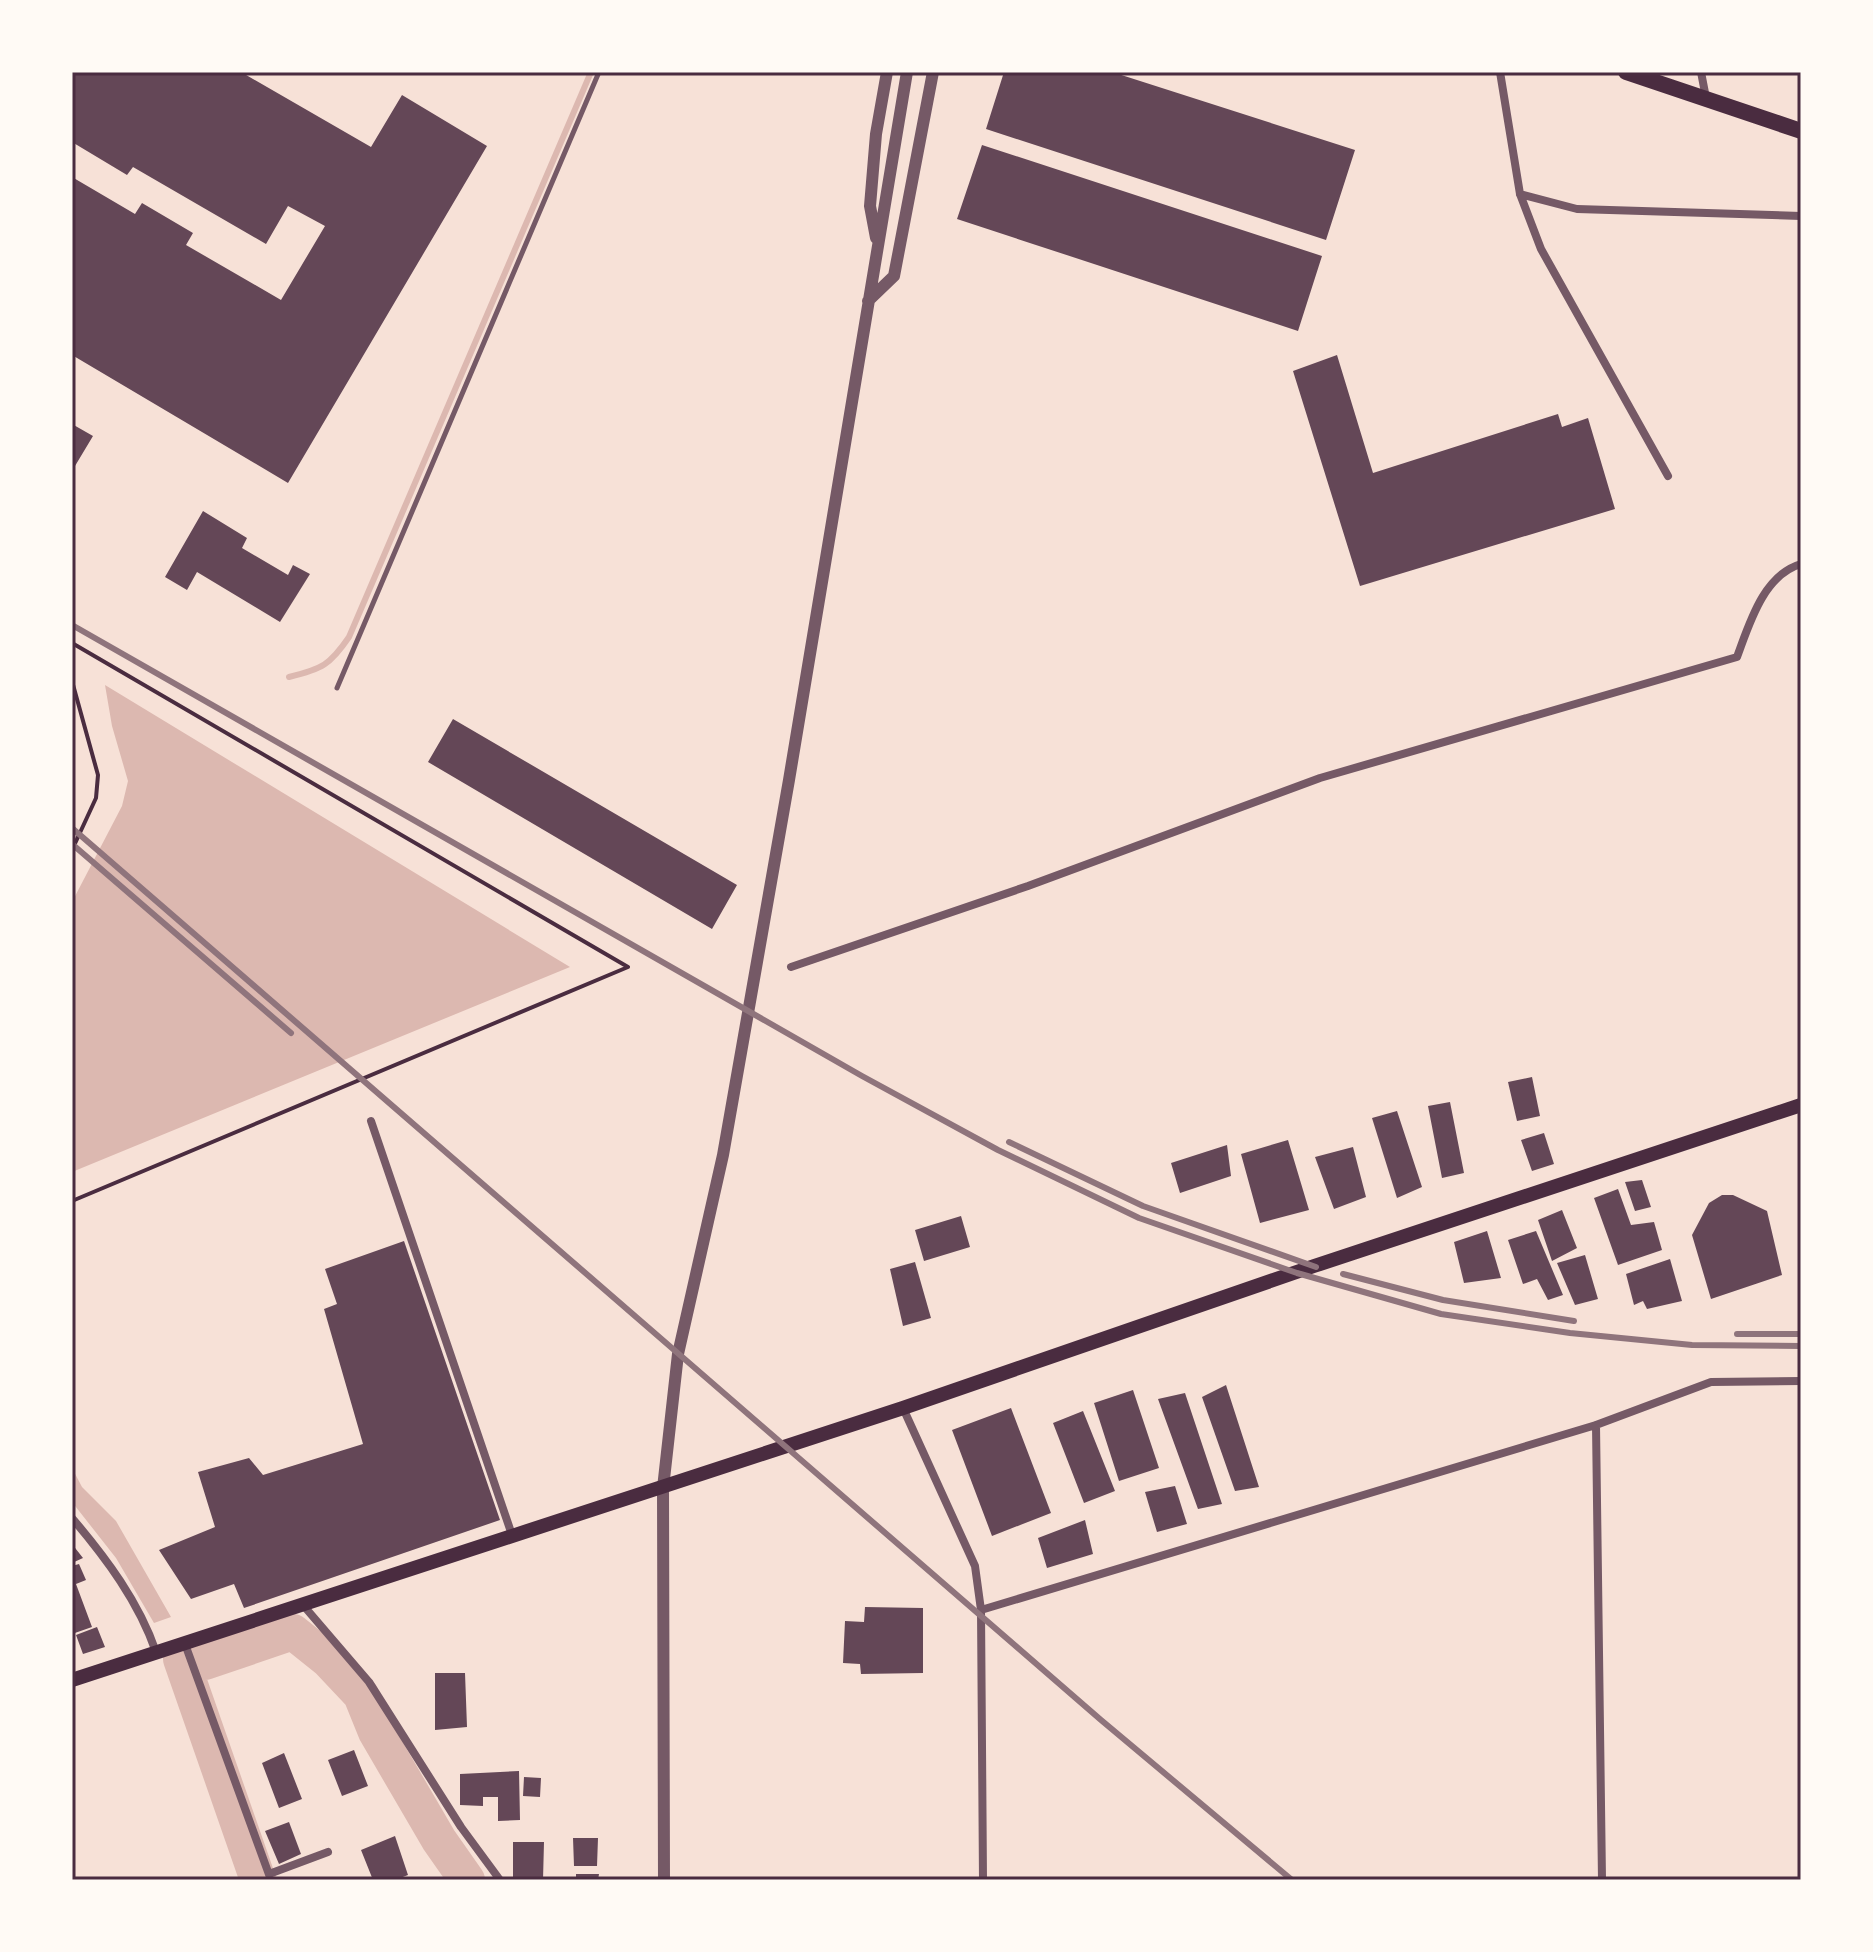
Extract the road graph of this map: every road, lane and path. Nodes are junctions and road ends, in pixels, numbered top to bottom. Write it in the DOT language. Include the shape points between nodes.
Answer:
graph roads {
  1 [pos="599,72"];
  2 [pos="887,72"];
  3 [pos="907,72"];
  4 [pos="933,72"];
  5 [pos="1500,72"];
  6 [pos="1626,72"];
  7 [pos="1701,72"];
  8 [pos="1706,99"];
  9 [pos="1801,131"];
  10 [pos="1520,194"];
  11 [pos="1801,216"];
  12 [pos="878,245"];
  13 [pos="868,301"];
  14 [pos="1668,476"];
  15 [pos="1801,564"];
  16 [pos="72,643"];
  17 [pos="72,681"];
  18 [pos="337,688"];
  19 [pos="72,850"];
  20 [pos="791,967"];
  21 [pos="1801,1105"];
  22 [pos="371,1121"];
  23 [pos="72,1201"];
  24 [pos="1801,1381"];
  25 [pos="903,1408"];
  26 [pos="1596,1425"];
  27 [pos="663,1488"];
  28 [pos="72,1518"];
  29 [pos="512,1535"];
  30 [pos="303,1605"];
  31 [pos="981,1610"];
  32 [pos="185,1644"];
  33 [pos="156,1652"];
  34 [pos="72,1680"];
  35 [pos="328,1852"];
  36 [pos="270,1877"];
  37 [pos="500,1880"];
  38 [pos="664,1880"];
  39 [pos="983,1880"];
  40 [pos="1602,1880"];
  1 -- 18 [label="lane"];
  2 -- 12 [label="street" via="870,206"];
  3 -- 12 [label="street"];
  4 -- 13 [label="street" via="894,276"];
  5 -- 10 [label="street"];
  6 -- 8 [label="main road"];
  7 -- 8 [label="street"];
  8 -- 9 [label="main road"];
  10 -- 11 [label="street" via="1577,209"];
  10 -- 14 [label="street" via="1541,249"];
  12 -- 13 [label="street"];
  13 -- 27 [label="street" via="723,1155 678,1354"];
  15 -- 20 [label="street" via="1773,582 1753,614 1737,657 1320,778 1014,892"];
  16 -- 23 [label="path" via="628,967"];
  17 -- 19 [label="path" via="98,775 96,798"];
  21 -- 25 [label="main road"];
  22 -- 29 [label="street"];
  24 -- 26 [label="street" via="1711,1382"];
  25 -- 27 [label="main road"];
  25 -- 31 [label="street" via="975,1566"];
  26 -- 31 [label="street"];
  26 -- 40 [label="street"];
  27 -- 29 [label="main road"];
  27 -- 38 [label="street"];
  28 -- 33 [label="street" via="105,1557"];
  29 -- 30 [label="main road"];
  30 -- 32 [label="main road"];
  30 -- 37 [label="street" via="369,1682"];
  31 -- 39 [label="street"];
  32 -- 33 [label="main road"];
  32 -- 36 [label="street"];
  33 -- 34 [label="main road"];
  35 -- 36 [label="street"];
}
